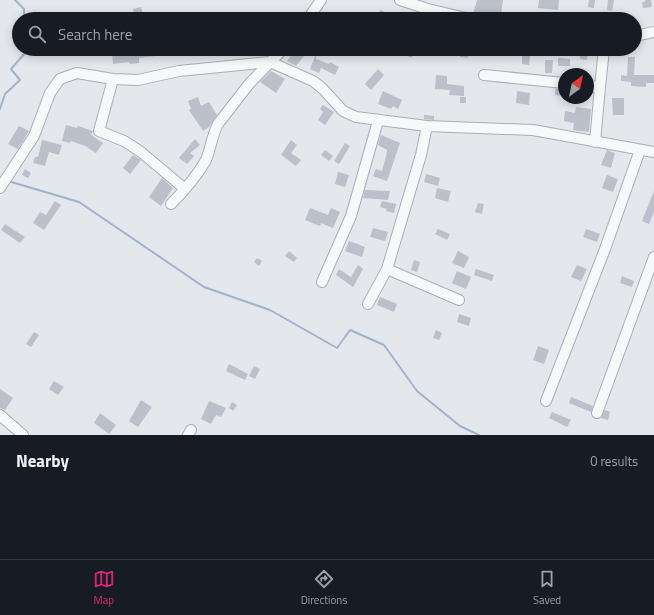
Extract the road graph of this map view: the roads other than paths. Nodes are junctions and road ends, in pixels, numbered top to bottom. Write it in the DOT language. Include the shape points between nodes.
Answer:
graph roads {
  1 [pos="321,0"];
  2 [pos="400,0"];
  3 [pos="313,12"];
  4 [pos="439,12"];
  5 [pos="654,32"];
  6 [pos="642,35"];
  7 [pos="276,56"];
  8 [pos="603,56"];
  9 [pos="270,62"];
  10 [pos="484,75"];
  11 [pos="113,79"];
  12 [pos="558,83"];
  13 [pos="594,86"];
  14 [pos="600,87"];
  15 [pos="378,121"];
  16 [pos="426,126"];
  17 [pos="595,142"];
  18 [pos="640,150"];
  19 [pos="654,152"];
  20 [pos="0,188"];
  21 [pos="185,189"];
  22 [pos="171,204"];
  23 [pos="654,258"];
  24 [pos="387,269"];
  25 [pos="322,282"];
  26 [pos="458,300"];
  27 [pos="368,304"];
  28 [pos="546,401"];
  29 [pos="597,413"];
  30 [pos="0,415"];
  31 [pos="19,433"];
  1 -- 3 [label="street"];
  2 -- 4 [label="street"];
  5 -- 6 [label="street"];
  7 -- 9 [label="street"];
  8 -- 14 [label="street"];
  9 -- 11 [label="street" via="179,71 138,80"];
  9 -- 15 [label="street" via="313,81 343,111 356,117"];
  9 -- 21 [label="street" via="218,124 206,158"];
  10 -- 12 [label="street"];
  11 -- 20 [label="street" via="77,73 60,79 50,94 34,136"];
  11 -- 21 [label="street" via="99,131 124,141 141,152"];
  13 -- 14 [label="street"];
  14 -- 17 [label="street"];
  15 -- 16 [label="street"];
  15 -- 25 [label="street" via="351,216"];
  16 -- 17 [label="street" via="521,129"];
  16 -- 24 [label="street" via="421,155"];
  17 -- 18 [label="street"];
  18 -- 19 [label="street"];
  18 -- 28 [label="street"];
  21 -- 22 [label="street"];
  23 -- 29 [label="street"];
  24 -- 26 [label="street"];
  24 -- 27 [label="street"];
  30 -- 31 [label="street"];
}
